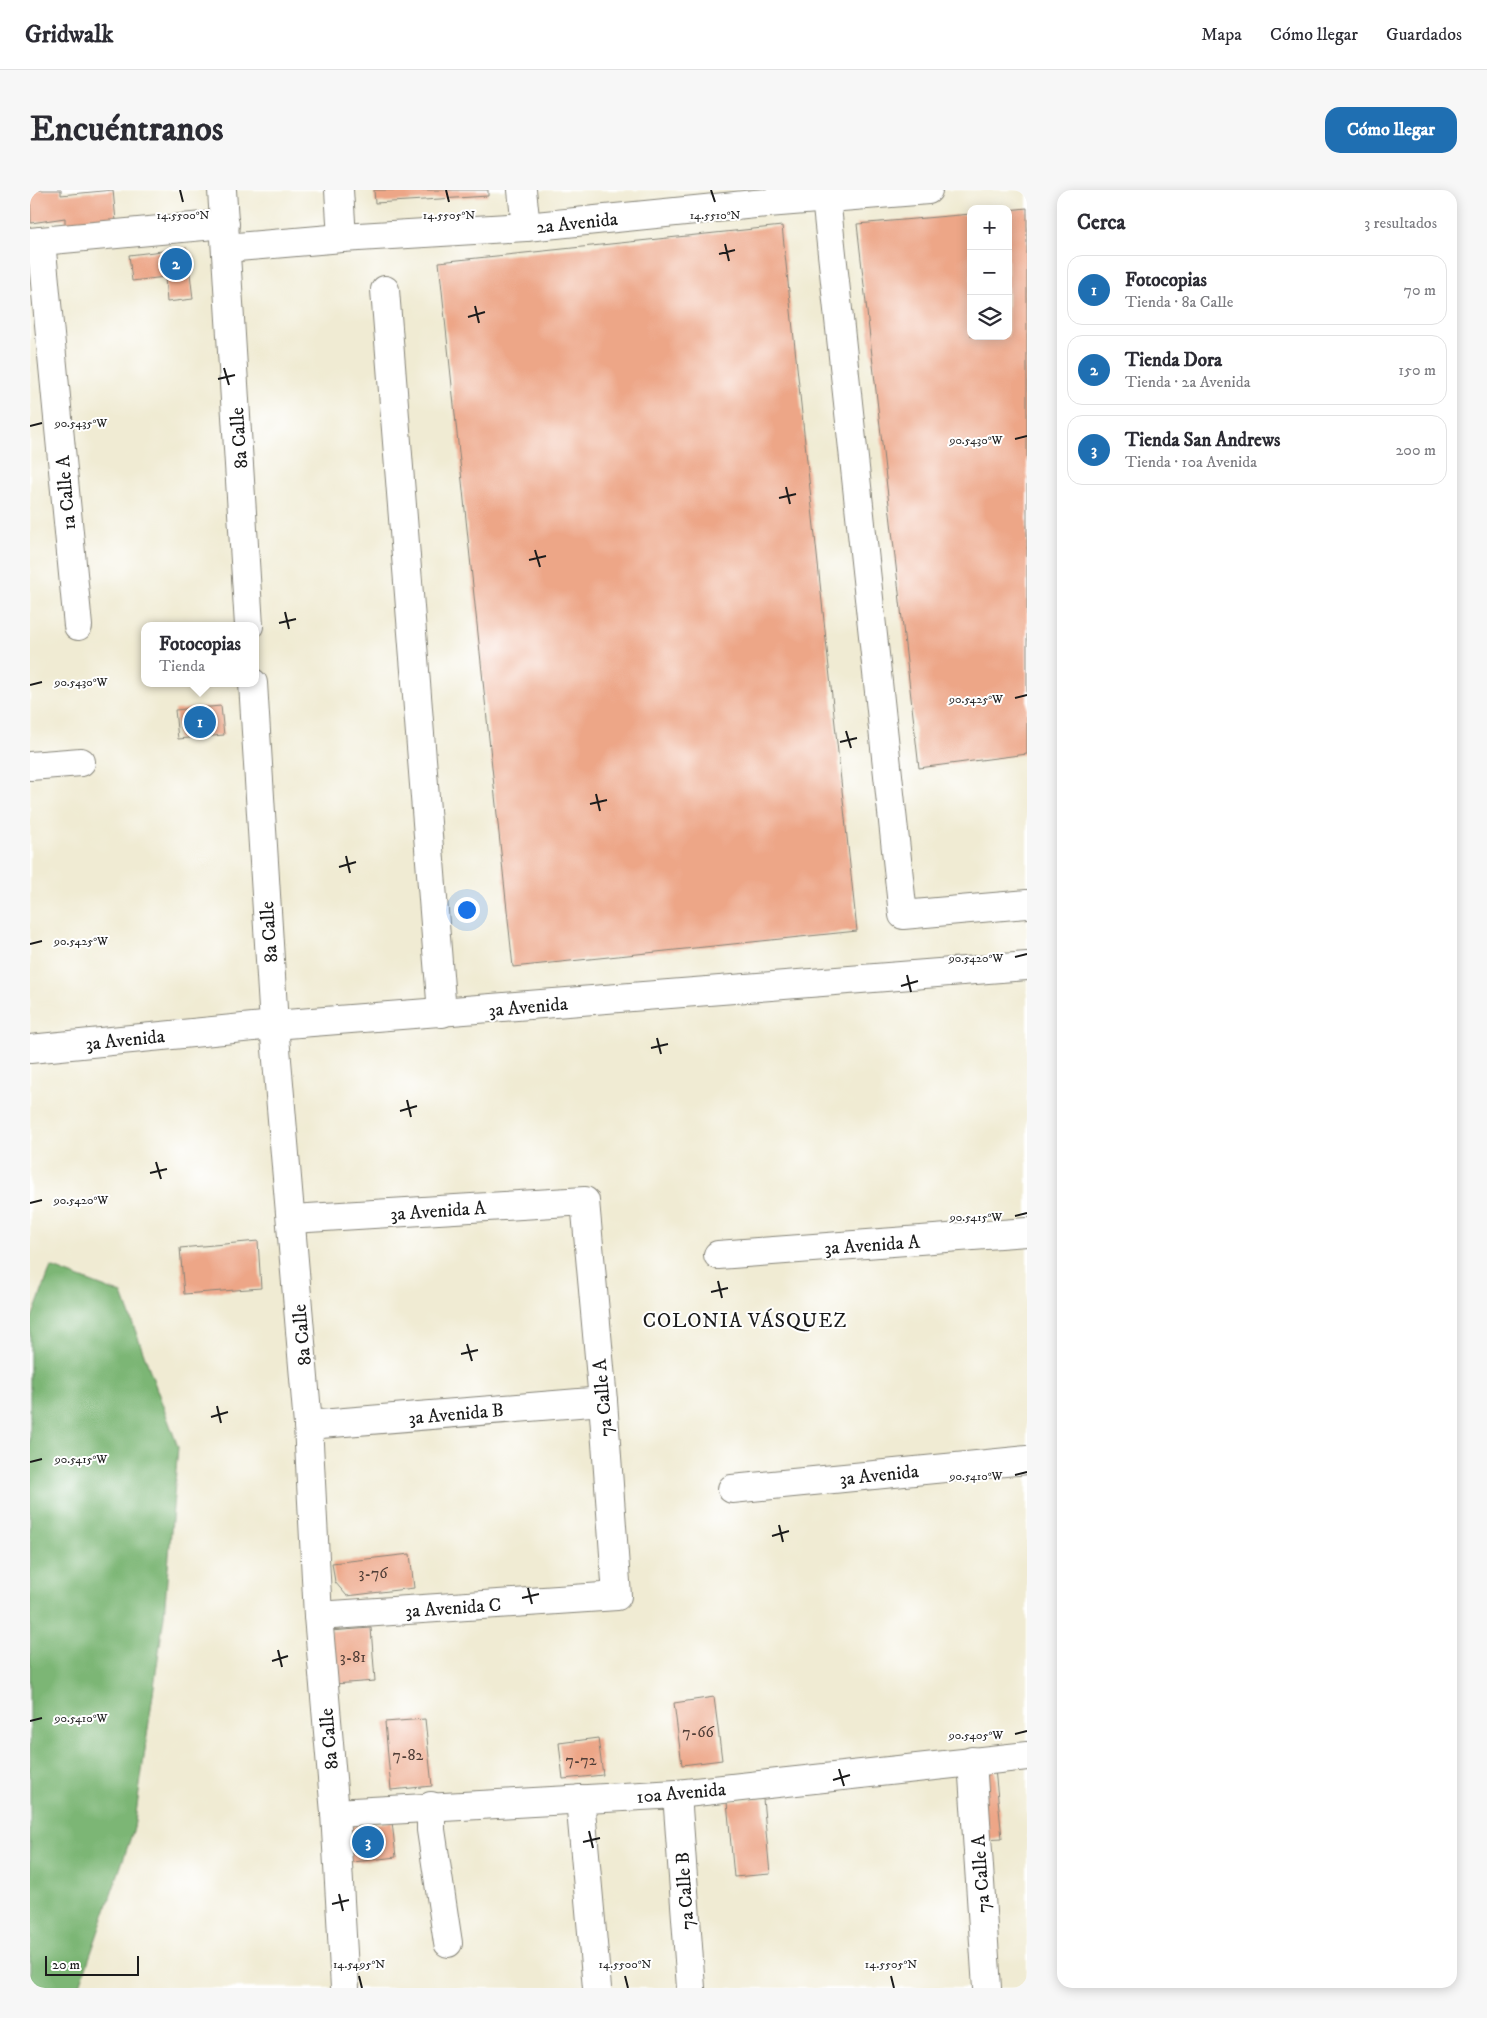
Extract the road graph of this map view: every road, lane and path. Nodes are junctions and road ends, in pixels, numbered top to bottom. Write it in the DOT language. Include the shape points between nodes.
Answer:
graph roads {
  1 [pos="222,190"];
  2 [pos="339,190"];
  3 [pos="522,190"];
  4 [pos="928,190"];
  5 [pos="864,193"];
  6 [pos="755,197"];
  7 [pos="826,198"];
  8 [pos="526,227"];
  9 [pos="226,236"];
  10 [pos="342,238"];
  11 [pos="36,241"];
  12 [pos="384,290"];
  13 [pos="249,622"];
  14 [pos="78,626"];
  15 [pos="253,687"];
  16 [pos="81,762"];
  17 [pos="30,766"];
  18 [pos="1027,904"];
  19 [pos="1027,966"];
  20 [pos="442,1013"];
  21 [pos="274,1025"];
  22 [pos="30,1049"];
  23 [pos="584,1201"];
  24 [pos="292,1219"];
  25 [pos="1027,1232"];
  26 [pos="718,1255"];
  27 [pos="603,1401"];
  28 [pos="308,1425"];
  29 [pos="1027,1460"];
  30 [pos="732,1489"];
  31 [pos="617,1596"];
  32 [pos="318,1616"];
  33 [pos="1027,1756"];
  34 [pos="972,1761"];
  35 [pos="677,1794"];
  36 [pos="580,1799"];
  37 [pos="431,1806"];
  38 [pos="334,1813"];
  39 [pos="448,1943"];
  40 [pos="345,1988"];
  41 [pos="597,1988"];
  42 [pos="691,1988"];
  43 [pos="987,1988"];
  1 -- 9 [label="street, 8a Calle"];
  2 -- 10 [label="street"];
  3 -- 8 [label="street"];
  4 -- 5 [label="street, 2a Avenida"];
  5 -- 7 [label="street, 2a Avenida"];
  6 -- 7 [label="street, 2a Avenida"];
  6 -- 8 [label="street, 2a Avenida"];
  7 -- 18 [label="street" via="904,915"];
  8 -- 10 [label="street, 2a Avenida"];
  9 -- 10 [label="street, 2a Avenida"];
  9 -- 11 [label="street, 2a Avenida"];
  9 -- 13 [label="street, 8a Calle"];
  11 -- 14 [label="street, 1a Calle A"];
  12 -- 20 [label="street"];
  15 -- 21 [label="street, 8a Calle"];
  16 -- 17 [label="street"];
  19 -- 20 [label="street, 3a Avenida"];
  20 -- 21 [label="street, 3a Avenida"];
  21 -- 22 [label="street, 3a Avenida"];
  21 -- 24 [label="street, 8a Calle"];
  23 -- 24 [label="street, 3a Avenida A"];
  23 -- 27 [label="street, 7a Calle A"];
  24 -- 28 [label="street, 8a Calle"];
  25 -- 26 [label="street, 3a Avenida A"];
  27 -- 28 [label="street, 3a Avenida B"];
  27 -- 31 [label="street, 7a Calle A"];
  28 -- 32 [label="street, 8a Calle"];
  29 -- 30 [label="street, 3a Avenida"];
  31 -- 32 [label="street, 3a Avenida C"];
  32 -- 38 [label="street, 8a Calle"];
  33 -- 34 [label="street, 10a Avenida"];
  34 -- 35 [label="street, 10a Avenida"];
  34 -- 43 [label="street, 7a Calle A"];
  35 -- 36 [label="street, 10a Avenida"];
  35 -- 42 [label="street, 7a Calle B"];
  36 -- 37 [label="street, 10a Avenida"];
  36 -- 41 [label="street"];
  37 -- 38 [label="street, 10a Avenida"];
  37 -- 39 [label="street" via="431,1830"];
  38 -- 40 [label="street, 8a Calle"];
}
